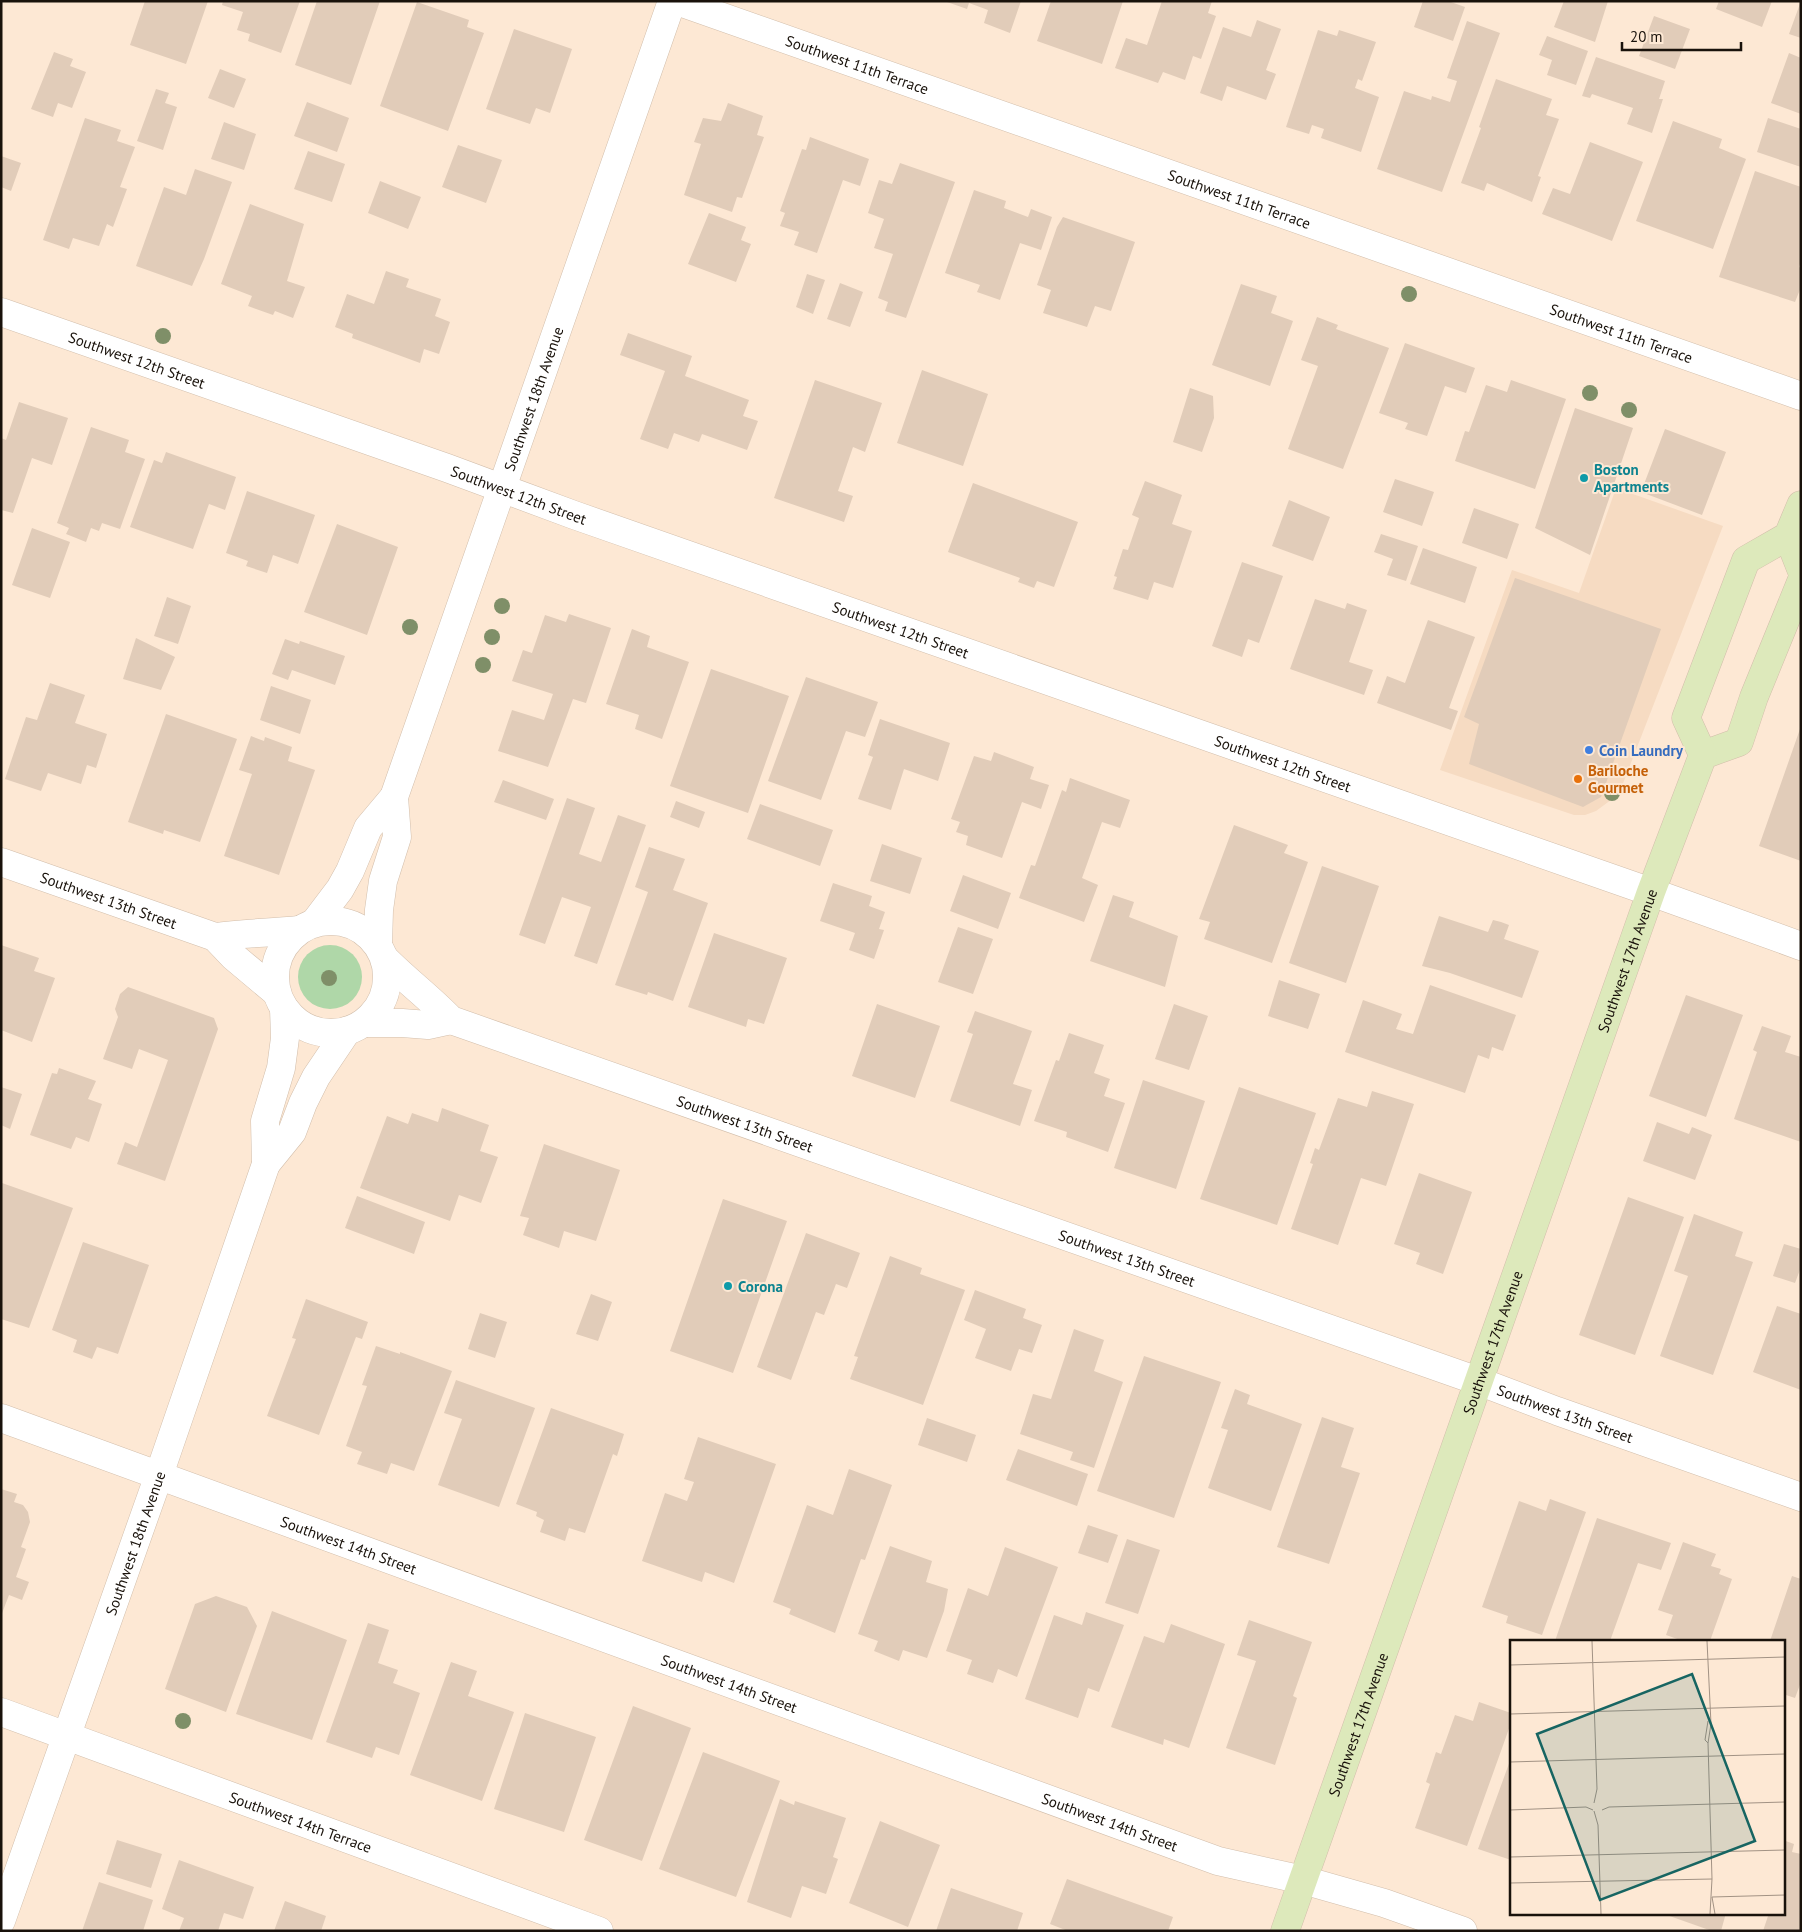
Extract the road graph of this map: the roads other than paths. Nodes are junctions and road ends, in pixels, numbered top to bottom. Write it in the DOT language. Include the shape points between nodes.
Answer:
graph roads {
  1 [pos="672,1"];
  2 [pos="677,1"];
  3 [pos="1,312"];
  4 [pos="1801,396"];
  5 [pos="502,489"];
  6 [pos="1801,505"];
  7 [pos="1788,536"];
  8 [pos="1801,569"];
  9 [pos="1801,582"];
  10 [pos="1703,755"];
  11 [pos="394,796"];
  12 [pos="1,862"];
  13 [pos="1651,892"];
  14 [pos="307,926"];
  15 [pos="215,937"];
  16 [pos="1801,946"];
  17 [pos="382,953"];
  18 [pos="280,1001"];
  19 [pos="452,1020"];
  20 [pos="356,1027"];
  21 [pos="266,1164"];
  22 [pos="1478,1380"];
  23 [pos="1,1418"];
  24 [pos="159,1476"];
  25 [pos="1801,1497"];
  26 [pos="1,1712"];
  27 [pos="66,1736"];
  28 [pos="1303,1880"];
  29 [pos="1,1921"];
  30 [pos="599,1931"];
  31 [pos="1285,1931"];
  32 [pos="1463,1931"];
  1 -- 5 [label="street, Southwest 18th Avenue"];
  2 -- 4 [label="street, Southwest 11th Terrace"];
  3 -- 5 [label="street, Southwest 12th Street"];
  5 -- 11 [label="street, Southwest 18th Avenue"];
  5 -- 13 [label="street, Southwest 12th Street"];
  6 -- 7 [label="main road"];
  7 -- 8 [label="main road"];
  7 -- 10 [label="main road" via="1746,560 1686,718"];
  9 -- 10 [label="main road" via="1739,742"];
  10 -- 13 [label="main road, Southwest 17th Avenue"];
  11 -- 14 [label="street, Southwest 18th Avenue" via="368,828 340,889"];
  11 -- 17 [label="street, Southwest 18th Avenue" via="397,837 383,881 379,910"];
  12 -- 15 [label="street, Southwest 13th Street"];
  13 -- 16 [label="street, Southwest 12th Street"];
  13 -- 22 [label="main road, Southwest 17th Avenue"];
  14 -- 15 [label="street, Southwest 13th Street" via="265,934"];
  14 -- 17 [label="street" via="332,920 350,923 366,932"];
  14 -- 18 [label="street" via="286,942 277,958 274,975"];
  15 -- 18 [label="street, Southwest 13th Street"];
  17 -- 19 [label="street, Southwest 13th Street" via="407,981"];
  17 -- 20 [label="street" via="388,978 385,996 377,1011"];
  18 -- 20 [label="street" via="297,1022 312,1031 330,1033"];
  18 -- 21 [label="street, Southwest 18th Avenue" via="285,1038 281,1068 265,1121"];
  19 -- 20 [label="street" via="428,1025 402,1023"];
  19 -- 22 [label="street, Southwest 13th Street"];
  20 -- 21 [label="street, Southwest 18th Avenue" via="316,1077 292,1132"];
  21 -- 24 [label="street, Southwest 18th Avenue"];
  22 -- 25 [label="street, Southwest 13th Street"];
  22 -- 28 [label="main road, Southwest 17th Avenue"];
  23 -- 24 [label="street, Southwest 14th Street"];
  24 -- 27 [label="street, Southwest 18th Avenue"];
  24 -- 28 [label="street, Southwest 14th Street" via="1218,1861"];
  26 -- 27 [label="street, Southwest 14th Terrace"];
  27 -- 29 [label="street, Southwest 18th Avenue"];
  27 -- 30 [label="street, Southwest 14th Terrace"];
  28 -- 31 [label="main road, Southwest 17th Avenue"];
  28 -- 32 [label="street, Southwest 14th Street" via="1384,1903"];
}
